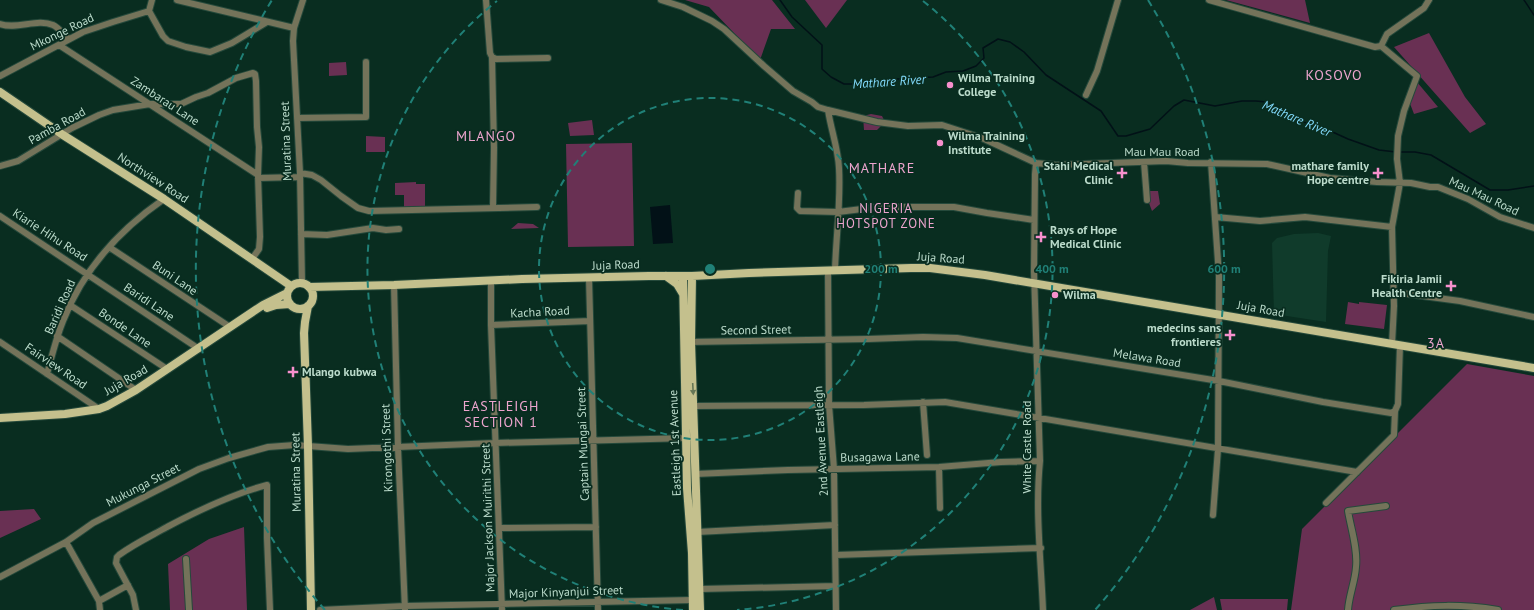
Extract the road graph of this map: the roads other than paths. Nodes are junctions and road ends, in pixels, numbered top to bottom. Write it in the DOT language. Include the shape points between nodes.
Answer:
graph roads {
  1 [pos="152,0"];
  2 [pos="177,0"];
  3 [pos="303,0"];
  4 [pos="486,0"];
  5 [pos="661,0"];
  6 [pos="1118,0"];
  7 [pos="1209,0"];
  8 [pos="1429,0"];
  9 [pos="149,11"];
  10 [pos="267,22"];
  11 [pos="0,24"];
  12 [pos="294,28"];
  13 [pos="69,39"];
  14 [pos="60,45"];
  15 [pos="1381,46"];
  16 [pos="492,57"];
  17 [pos="548,58"];
  18 [pos="366,62"];
  19 [pos="0,76"];
  20 [pos="0,92"];
  21 [pos="1086,95"];
  22 [pos="150,104"];
  23 [pos="828,110"];
  24 [pos="297,118"];
  25 [pos="63,135"];
  26 [pos="1144,162"];
  27 [pos="1211,162"];
  28 [pos="1036,163"];
  29 [pos="0,166"];
  30 [pos="299,175"];
  31 [pos="258,177"];
  32 [pos="1400,183"];
  33 [pos="798,193"];
  34 [pos="164,199"];
  35 [pos="1147,200"];
  36 [pos="537,207"];
  37 [pos="493,208"];
  38 [pos="838,212"];
  39 [pos="0,216"];
  40 [pos="1215,217"];
  41 [pos="1034,220"];
  42 [pos="1392,227"];
  43 [pos="1534,228"];
  44 [pos="399,229"];
  45 [pos="301,234"];
  46 [pos="109,246"];
  47 [pos="252,259"];
  48 [pos="831,270"];
  49 [pos="87,273"];
  50 [pos="716,275"];
  51 [pos="666,276"];
  52 [pos="687,276"];
  53 [pos="589,278"];
  54 [pos="491,280"];
  55 [pos="302,283"];
  56 [pos="1035,284"];
  57 [pos="394,285"];
  58 [pos="338,286"];
  59 [pos="309,287"];
  60 [pos="289,290"];
  61 [pos="1393,292"];
  62 [pos="687,295"];
  63 [pos="313,296"];
  64 [pos="70,305"];
  65 [pos="293,306"];
  66 [pos="308,306"];
  67 [pos="1219,314"];
  68 [pos="246,316"];
  69 [pos="1534,317"];
  70 [pos="590,320"];
  71 [pos="491,325"];
  72 [pos="230,327"];
  73 [pos="304,333"];
  74 [pos="58,336"];
  75 [pos="828,339"];
  76 [pos="0,342"];
  77 [pos="688,342"];
  78 [pos="1396,344"];
  79 [pos="199,349"];
  80 [pos="1037,352"];
  81 [pos="1534,368"];
  82 [pos="167,369"];
  83 [pos="47,374"];
  84 [pos="1219,381"];
  85 [pos="136,390"];
  86 [pos="923,402"];
  87 [pos="829,405"];
  88 [pos="694,406"];
  89 [pos="99,409"];
  90 [pos="1395,411"];
  91 [pos="0,418"];
  92 [pos="1039,418"];
  93 [pos="690,438"];
  94 [pos="593,441"];
  95 [pos="495,443"];
  96 [pos="308,446"];
  97 [pos="398,448"];
  98 [pos="1218,449"];
  99 [pos="927,455"];
  100 [pos="1040,461"];
  101 [pos="939,467"];
  102 [pos="834,469"];
  103 [pos="1357,472"];
  104 [pos="695,474"];
  105 [pos="1326,503"];
  106 [pos="1386,506"];
  107 [pos="940,508"];
  108 [pos="1213,515"];
  109 [pos="835,525"];
  110 [pos="596,527"];
  111 [pos="499,528"];
  112 [pos="697,532"];
  113 [pos="66,542"];
  114 [pos="1040,548"];
  115 [pos="836,556"];
  116 [pos="186,559"];
  117 [pos="0,576"];
  118 [pos="128,586"];
  119 [pos="836,586"];
  120 [pos="700,589"];
  121 [pos="693,600"];
  122 [pos="99,601"];
  123 [pos="598,602"];
  124 [pos="502,607"];
  125 [pos="405,608"];
  126 [pos="100,610"];
  127 [pos="136,610"];
  128 [pos="189,610"];
  129 [pos="270,610"];
  130 [pos="311,610"];
  131 [pos="320,610"];
  132 [pos="598,610"];
  133 [pos="693,610"];
  134 [pos="700,610"];
  135 [pos="836,610"];
  136 [pos="1043,610"];
  137 [pos="1347,610"];
  138 [pos="1394,610"];
  139 [pos="1498,610"];
  1 -- 9 [label="street"];
  2 -- 10 [label="street"];
  3 -- 12 [label="street, Muratina Street"];
  4 -- 16 [label="street"];
  5 -- 23 [label="street, Mau Mau Road" via="699,14 724,29 776,77 818,107"];
  6 -- 21 [label="street" via="1097,71"];
  7 -- 15 [label="street" via="1375,47"];
  8 -- 15 [label="street" via="1424,8 1387,34"];
  9 -- 10 [label="street" via="168,41 210,52 232,43"];
  9 -- 13 [label="street, Mkonge Road"];
  10 -- 12 [label="street"];
  11 -- 13 [label="street" via="51,24"];
  12 -- 24 [label="street, Muratina Street"];
  13 -- 14 [label="street, Mkonge Road"];
  14 -- 19 [label="street, Mkonge Road"];
  14 -- 22 [label="street, Zambarau Lane"];
  15 -- 32 [label="street" via="1417,76 1398,136"];
  16 -- 17 [label="street"];
  16 -- 37 [label="street"];
  18 -- 24 [label="street" via="366,117"];
  20 -- 25 [label="main road, Northview Road"];
  22 -- 25 [label="street, Pamba Road" via="99,115"];
  22 -- 31 [label="street, Zambarau Lane"];
  22 -- 31 [label="street, Pamba Road" via="181,104 236,78 255,74"];
  23 -- 28 [label="street, Mau Mau Road" via="877,122 908,126 942,125 982,138"];
  23 -- 38 [label="street, 2nd Avenue Eastleigh" via="838,155"];
  24 -- 30 [label="street, Muratina Street"];
  25 -- 29 [label="street, Pamba Road" via="18,161"];
  25 -- 34 [label="main road, Northview Road"];
  26 -- 27 [label="street, Mau Mau Road"];
  26 -- 28 [label="street, Mau Mau Road" via="1056,165"];
  26 -- 35 [label="street"];
  27 -- 32 [label="street, Mau Mau Road" via="1275,165 1330,178"];
  27 -- 40 [label="street"];
  28 -- 41 [label="street, White Castle Road"];
  30 -- 31 [label="street"];
  30 -- 37 [label="street" via="312,175 358,208 368,211"];
  30 -- 45 [label="street, Muratina Street"];
  31 -- 47 [label="street" via="260,244"];
  32 -- 42 [label="street"];
  32 -- 43 [label="street, Mau Mau Road" via="1438,186 1468,198 1500,217"];
  33 -- 38 [label="street" via="798,210"];
  34 -- 46 [label="street, Baridi Road" via="143,214"];
  34 -- 47 [label="main road, Northview Road"];
  36 -- 37 [label="street"];
  38 -- 41 [label="street" via="878,207 950,207"];
  38 -- 48 [label="street, 2nd Avenue Eastleigh"];
  39 -- 49 [label="street, Kiarie Hihu Road"];
  40 -- 42 [label="street" via="1260,221 1305,217"];
  40 -- 67 [label="street" via="1219,263"];
  41 -- 56 [label="street, White Castle Road"];
  42 -- 61 [label="street"];
  44 -- 45 [label="street" via="373,228 327,235"];
  45 -- 55 [label="street, Muratina Street"];
  46 -- 49 [label="street, Baridi Road"];
  46 -- 72 [label="street, Buni Lane"];
  47 -- 60 [label="main road, Northview Road"];
  48 -- 50 [label="main road, Juja Road"];
  48 -- 56 [label="main road, Juja Road" via="930,268"];
  48 -- 75 [label="street, 2nd Avenue Eastleigh"];
  49 -- 64 [label="street, Baridi Road"];
  49 -- 79 [label="street, Baridi Lane"];
  50 -- 52 [label="main road, Juja Road"];
  50 -- 62 [label="main road" via="700,280"];
  51 -- 52 [label="main road, Juja Road"];
  51 -- 53 [label="main road, Juja Road"];
  51 -- 62 [label="main road"];
  52 -- 62 [label="main road, Eastleigh 1st Avenue"];
  53 -- 54 [label="main road, Juja Road"];
  53 -- 70 [label="street, Captain Mungai Street"];
  54 -- 57 [label="main road, Juja Road"];
  54 -- 71 [label="street, Major Jackson Muirithi Street"];
  55 -- 59 [label="main road"];
  55 -- 60 [label="main road"];
  56 -- 67 [label="main road, Juja Road"];
  56 -- 80 [label="street, White Castle Road"];
  57 -- 58 [label="main road, Juja Road"];
  57 -- 97 [label="street, Kirongothi Street"];
  58 -- 59 [label="main road, Juja Road"];
  58 -- 63 [label="main road, Juja Road"];
  59 -- 63 [label="main road"];
  60 -- 65 [label="main road" via="288,301"];
  60 -- 68 [label="main road, Juja Road"];
  61 -- 69 [label="street" via="1460,301"];
  61 -- 78 [label="street"];
  62 -- 77 [label="main road, Eastleigh 1st Avenue"];
  63 -- 66 [label="main road"];
  64 -- 74 [label="street, Baridi Road"];
  64 -- 82 [label="street, Bonde Lane"];
  65 -- 66 [label="main road" via="301,309"];
  65 -- 68 [label="main road, Juja Road" via="276,305"];
  65 -- 73 [label="main road, Muratina Street" via="301,319"];
  66 -- 73 [label="main road, Muratina Street"];
  67 -- 78 [label="main road, Juja Road"];
  67 -- 84 [label="street"];
  68 -- 72 [label="main road, Juja Road"];
  70 -- 71 [label="street, Kacha Road"];
  70 -- 94 [label="street, Captain Mungai Street"];
  71 -- 95 [label="street, Major Jackson Muirithi Street"];
  72 -- 79 [label="main road, Juja Road"];
  73 -- 96 [label="main road, Muratina Street"];
  74 -- 83 [label="street, Baridi Road"];
  74 -- 85 [label="street"];
  75 -- 77 [label="street, Second Street"];
  75 -- 80 [label="street, Melawa Road" via="957,338"];
  75 -- 87 [label="street, 2nd Avenue Eastleigh"];
  76 -- 83 [label="street, Fairview Road"];
  77 -- 88 [label="main road, Eastleigh 1st Avenue, one-way"];
  77 -- 93 [label="main road, Eastleigh 1st Avenue"];
  78 -- 81 [label="main road, Juja Road"];
  78 -- 90 [label="street" via="1398,404"];
  79 -- 82 [label="main road, Juja Road"];
  80 -- 84 [label="street, Melawa Road"];
  80 -- 92 [label="street, White Castle Road"];
  82 -- 85 [label="main road, Juja Road"];
  83 -- 89 [label="street, Fairview Road"];
  84 -- 90 [label="street, Melawa Road" via="1344,406 1391,413"];
  84 -- 98 [label="street"];
  85 -- 89 [label="main road, Juja Road"];
  86 -- 87 [label="street"];
  86 -- 92 [label="street" via="945,402"];
  86 -- 99 [label="street"];
  87 -- 88 [label="street"];
  87 -- 102 [label="street, 2nd Avenue Eastleigh"];
  88 -- 93 [label="main road, Eastleigh 1st Avenue"];
  89 -- 91 [label="main road, Juja Road"];
  90 -- 103 [label="street" via="1394,435"];
  92 -- 98 [label="street"];
  92 -- 100 [label="street, White Castle Road"];
  93 -- 94 [label="street, Mukunga Street"];
  93 -- 104 [label="main road, Eastleigh 1st Avenue"];
  93 -- 121 [label="main road, Eastleigh 1st Avenue"];
  94 -- 95 [label="street, Mukunga Street"];
  94 -- 110 [label="street, Captain Mungai Street"];
  95 -- 97 [label="street, Mukunga Street"];
  95 -- 111 [label="street, Major Jackson Muirithi Street"];
  96 -- 97 [label="street, Mukunga Street" via="348,449"];
  96 -- 113 [label="street, Mukunga Street" via="268,447 199,469 93,523"];
  96 -- 130 [label="main road, Muratina Street"];
  97 -- 125 [label="street, Kirongothi Street"];
  98 -- 103 [label="street"];
  98 -- 108 [label="street"];
  100 -- 101 [label="street, Busagawa Lane"];
  100 -- 114 [label="street, White Castle Road"];
  101 -- 102 [label="street, Busagawa Lane"];
  101 -- 107 [label="street"];
  102 -- 104 [label="street, Busagawa Lane"];
  102 -- 109 [label="street, 2nd Avenue Eastleigh"];
  103 -- 105 [label="street"];
  104 -- 112 [label="main road, Eastleigh 1st Avenue"];
  106 -- 137 [label="street" via="1348,511 1356,567"];
  109 -- 112 [label="street"];
  109 -- 115 [label="street, 2nd Avenue Eastleigh"];
  110 -- 111 [label="street"];
  110 -- 123 [label="street, Captain Mungai Street"];
  111 -- 124 [label="street, Major Jackson Muirithi Street"];
  112 -- 120 [label="main road, Eastleigh 1st Avenue"];
  113 -- 117 [label="street, Mukunga Street"];
  113 -- 122 [label="street"];
  114 -- 115 [label="street"];
  114 -- 136 [label="street, White Castle Road"];
  115 -- 119 [label="street, 2nd Avenue Eastleigh"];
  116 -- 128 [label="street"];
  118 -- 122 [label="street"];
  118 -- 127 [label="street" via="135,599"];
  118 -- 129 [label="street" via="116,563 119,555 200,510 267,485"];
  119 -- 120 [label="street"];
  119 -- 135 [label="street, 2nd Avenue Eastleigh"];
  120 -- 134 [label="main road, Eastleigh 1st Avenue"];
  121 -- 123 [label="street, Major Kinyanjui Street"];
  121 -- 133 [label="main road, Eastleigh 1st Avenue"];
  122 -- 126 [label="street"];
  123 -- 124 [label="street, Major Kinyanjui Street"];
  123 -- 132 [label="street, Captain Mungai Street"];
  124 -- 125 [label="street, Major Kinyanjui Street"];
  125 -- 131 [label="street, Major Kinyanjui Street"];
  138 -- 139 [label="street" via="1450,605"];
}
